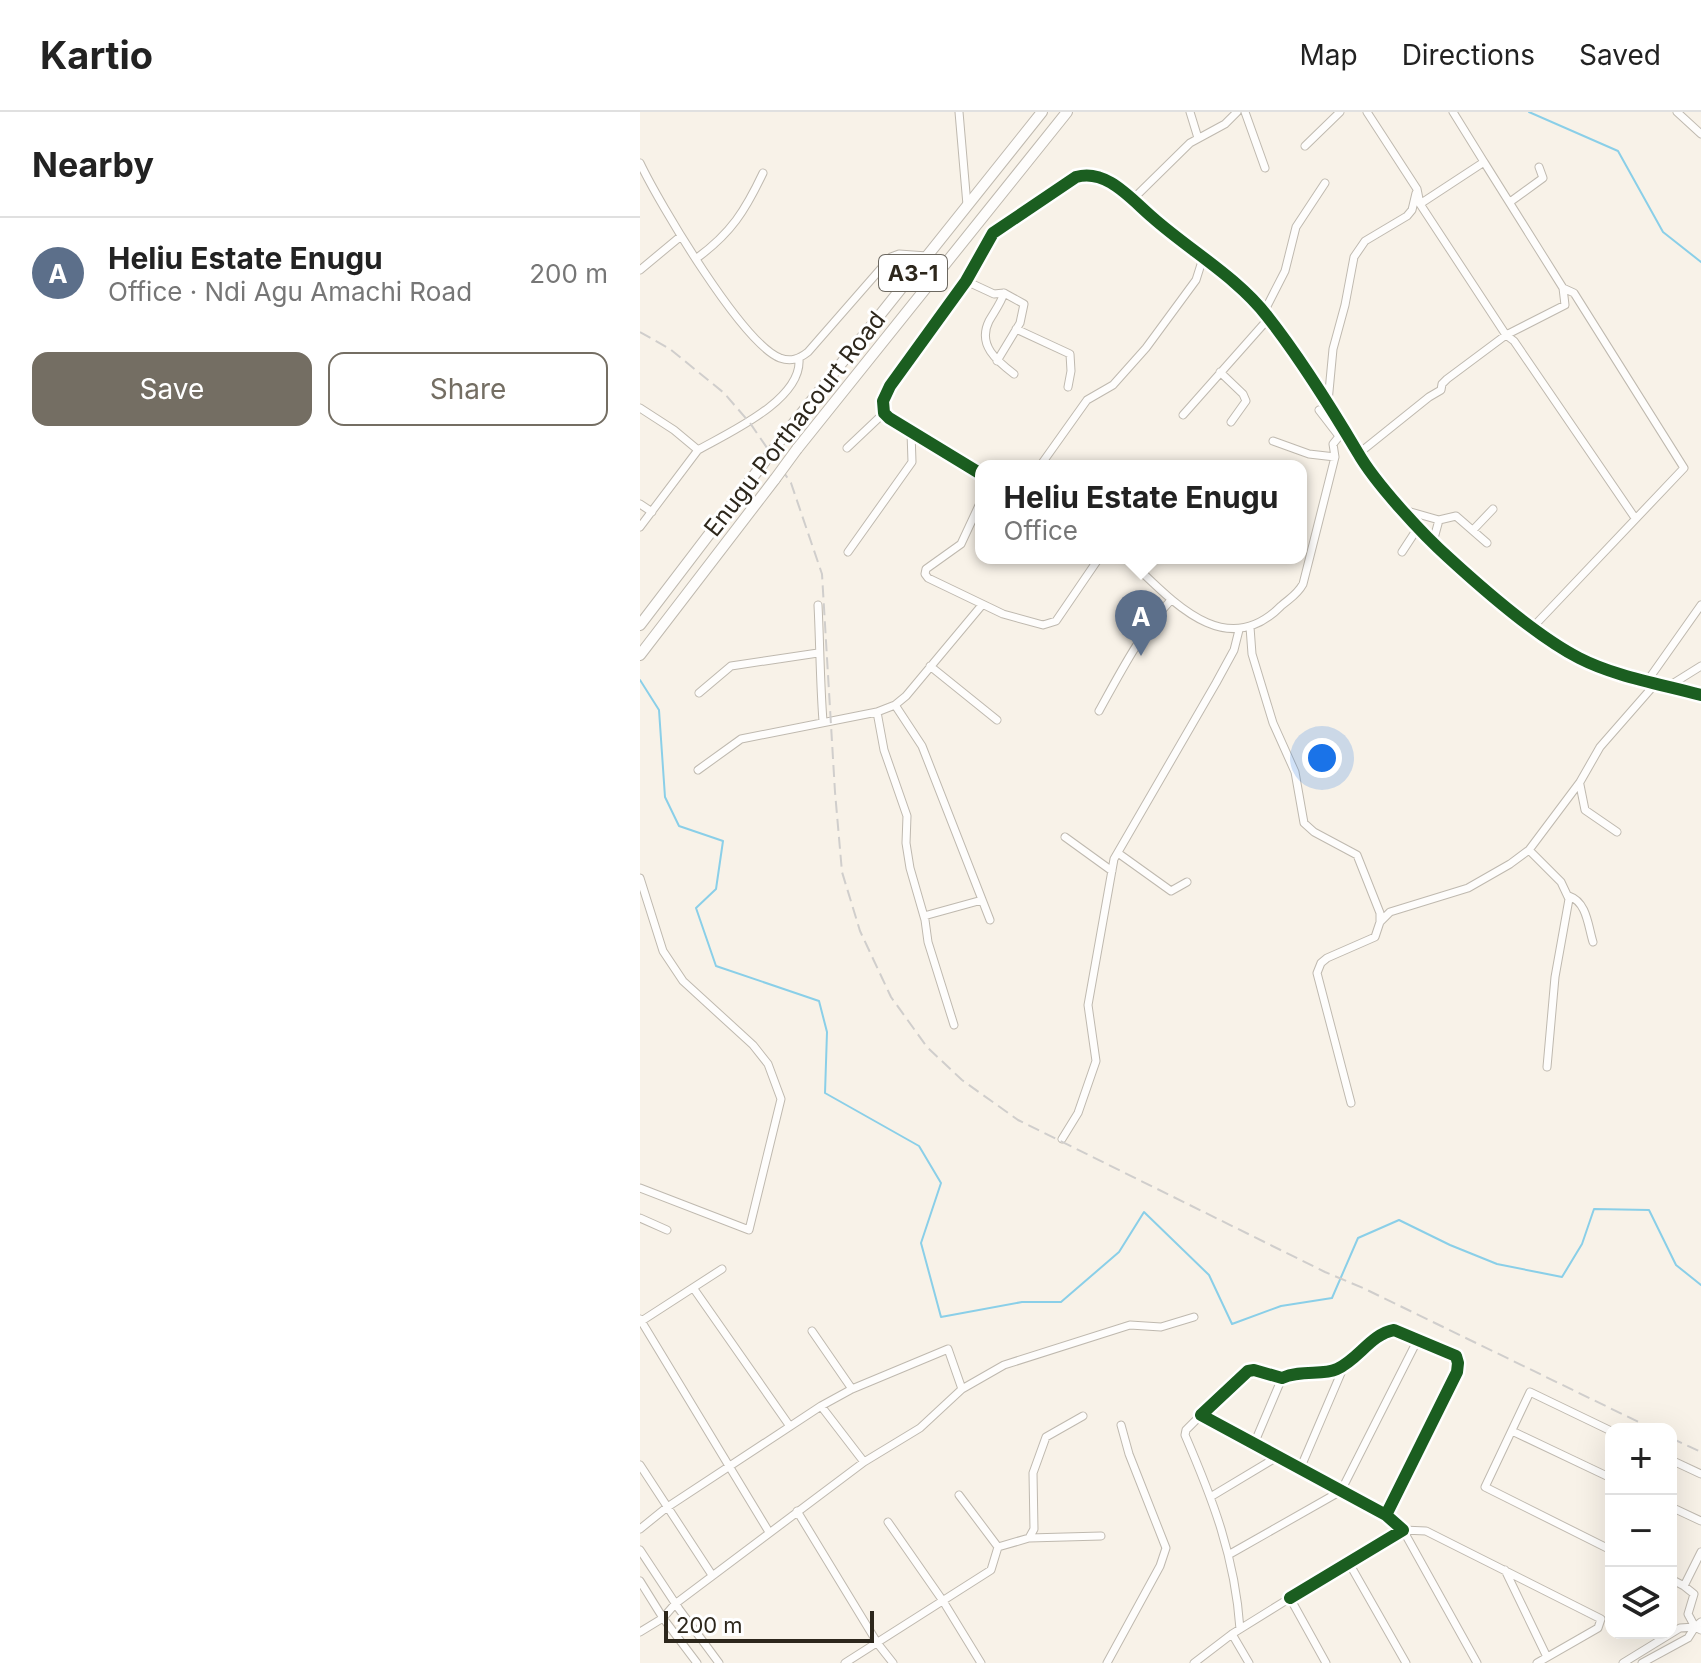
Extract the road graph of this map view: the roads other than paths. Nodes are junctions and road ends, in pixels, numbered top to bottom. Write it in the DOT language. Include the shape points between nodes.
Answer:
graph roads {
  1 [pos="959,112"];
  2 [pos="1042,112"];
  3 [pos="1067,112"];
  4 [pos="1190,112"];
  5 [pos="1237,112"];
  6 [pos="1245,112"];
  7 [pos="1340,112"];
  8 [pos="1367,112"];
  9 [pos="1453,112"];
  10 [pos="1677,112"];
  11 [pos="1701,134"];
  12 [pos="1198,138"];
  13 [pos="1305,146"];
  14 [pos="1484,162"];
  15 [pos="640,163"];
  16 [pos="1539,167"];
  17 [pos="1265,168"];
  18 [pos="763,173"];
  19 [pos="1325,183"];
  20 [pos="1417,189"];
  21 [pos="1133,199"];
  22 [pos="1510,202"];
  23 [pos="1420,204"];
  24 [pos="967,205"];
  25 [pos="979,220"];
  26 [pos="993,233"];
  27 [pos="681,236"];
  28 [pos="927,256"];
  29 [pos="697,258"];
  30 [pos="1203,258"];
  31 [pos="640,270"];
  32 [pos="966,281"];
  33 [pos="1563,288"];
  34 [pos="1004,293"];
  35 [pos="1266,315"];
  36 [pos="1016,329"];
  37 [pos="1506,335"];
  38 [pos="799,359"];
  39 [pos="997,361"];
  40 [pos="1220,372"];
  41 [pos="1014,374"];
  42 [pos="1068,387"];
  43 [pos="1328,402"];
  44 [pos="640,408"];
  45 [pos="1319,410"];
  46 [pos="884,413"];
  47 [pos="1183,415"];
  48 [pos="1231,422"];
  49 [pos="1345,429"];
  50 [pos="911,432"];
  51 [pos="1339,436"];
  52 [pos="1273,441"];
  53 [pos="847,448"];
  54 [pos="698,450"];
  55 [pos="1358,454"];
  56 [pos="1335,457"];
  57 [pos="1044,460"];
  58 [pos="975,470"];
  59 [pos="640,504"];
  60 [pos="1462,507"];
  61 [pos="1402,508"];
  62 [pos="1493,509"];
  63 [pos="652,512"];
  64 [pos="975,514"];
  65 [pos="1456,516"];
  66 [pos="1635,518"];
  67 [pos="1439,520"];
  68 [pos="1419,526"];
  69 [pos="640,527"];
  70 [pos="1473,530"];
  71 [pos="1433,542"];
  72 [pos="1487,543"];
  73 [pos="848,552"];
  74 [pos="1402,552"];
  75 [pos="1095,564"];
  76 [pos="1133,564"];
  77 [pos="1171,600"];
  78 [pos="818,605"];
  79 [pos="982,605"];
  80 [pos="1701,605"];
  81 [pos="640,625"];
  82 [pos="1250,627"];
  83 [pos="1533,627"];
  84 [pos="1239,630"];
  85 [pos="818,653"];
  86 [pos="640,655"];
  87 [pos="930,666"];
  88 [pos="1701,666"];
  89 [pos="1652,681"];
  90 [pos="1669,686"];
  91 [pos="699,693"];
  92 [pos="1701,695"];
  93 [pos="895,705"];
  94 [pos="1099,711"];
  95 [pos="877,712"];
  96 [pos="997,720"];
  97 [pos="823,721"];
  98 [pos="698,770"];
  99 [pos="1580,782"];
  100 [pos="1617,832"];
  101 [pos="1065,837"];
  102 [pos="1529,850"];
  103 [pos="1118,853"];
  104 [pos="1112,871"];
  105 [pos="640,878"];
  106 [pos="1187,882"];
  107 [pos="1569,896"];
  108 [pos="982,900"];
  109 [pos="1378,907"];
  110 [pos="1390,912"];
  111 [pos="924,916"];
  112 [pos="990,920"];
  113 [pos="1380,922"];
  114 [pos="1593,942"];
  115 [pos="954,1025"];
  116 [pos="1547,1067"];
  117 [pos="1351,1103"];
  118 [pos="1062,1139"];
  119 [pos="640,1188"];
  120 [pos="640,1218"];
  121 [pos="667,1230"];
  122 [pos="722,1269"];
  123 [pos="694,1289"];
  124 [pos="1194,1317"];
  125 [pos="640,1321"];
  126 [pos="812,1331"];
  127 [pos="1418,1339"];
  128 [pos="1344,1366"];
  129 [pos="1282,1378"];
  130 [pos="852,1389"];
  131 [pos="962,1389"];
  132 [pos="821,1406"];
  133 [pos="1201,1415"];
  134 [pos="1083,1416"];
  135 [pos="789,1425"];
  136 [pos="1121,1425"];
  137 [pos="1605,1428"];
  138 [pos="1512,1431"];
  139 [pos="1254,1444"];
  140 [pos="1277,1457"];
  141 [pos="864,1462"];
  142 [pos="1677,1463"];
  143 [pos="640,1465"];
  144 [pos="729,1467"];
  145 [pos="1300,1469"];
  146 [pos="1701,1474"];
  147 [pos="1605,1475"];
  148 [pos="1341,1491"];
  149 [pos="959,1495"];
  150 [pos="1212,1496"];
  151 [pos="666,1508"];
  152 [pos="1677,1510"];
  153 [pos="797,1511"];
  154 [pos="1386,1515"];
  155 [pos="1701,1521"];
  156 [pos="888,1522"];
  157 [pos="640,1529"];
  158 [pos="1403,1530"];
  159 [pos="769,1532"];
  160 [pos="1101,1536"];
  161 [pos="1029,1538"];
  162 [pos="998,1547"];
  163 [pos="1605,1547"];
  164 [pos="640,1550"];
  165 [pos="1701,1552"];
  166 [pos="1230,1554"];
  167 [pos="1349,1563"];
  168 [pos="1505,1570"];
  169 [pos="712,1575"];
  170 [pos="640,1581"];
  171 [pos="1677,1582"];
  172 [pos="1684,1586"];
  173 [pos="1290,1598"];
  174 [pos="943,1601"];
  175 [pos="675,1604"];
  176 [pos="663,1618"];
  177 [pos="1699,1626"];
  178 [pos="640,1632"];
  179 [pos="1236,1632"];
  180 [pos="877,1641"];
  181 [pos="1547,1657"];
  182 [pos="697,1663"];
  183 [pos="719,1663"];
  184 [pos="845,1663"];
  185 [pos="893,1663"];
  186 [pos="981,1663"];
  187 [pos="1107,1663"];
  188 [pos="1194,1663"];
  189 [pos="1249,1663"];
  190 [pos="1326,1663"];
  191 [pos="1406,1663"];
  192 [pos="1477,1663"];
  193 [pos="1537,1663"];
  194 [pos="1623,1663"];
  195 [pos="1642,1663"];
  1 -- 24 [label="street"];
  2 -- 24 [label="highway, Enugu Porthacourt Road / A3-1"];
  3 -- 25 [label="highway, A3-1"];
  4 -- 12 [label="street"];
  5 -- 12 [label="street"];
  6 -- 17 [label="street"];
  7 -- 13 [label="street"];
  8 -- 20 [label="street"];
  9 -- 14 [label="street"];
  10 -- 11 [label="street"];
  12 -- 21 [label="street"];
  14 -- 22 [label="street"];
  14 -- 23 [label="street"];
  15 -- 27 [label="street"];
  16 -- 22 [label="street" via="1543,178"];
  18 -- 29 [label="street" via="738,220"];
  19 -- 35 [label="street" via="1296,227"];
  20 -- 23 [label="street"];
  20 -- 43 [label="street" via="1407,216 1365,241 1354,257 1333,349"];
  21 -- 26 [label="street" via="1099,177 1082,175"];
  21 -- 30 [label="street"];
  22 -- 33 [label="street"];
  23 -- 37 [label="street"];
  24 -- 28 [label="highway, Enugu Porthacourt Road / A3-1"];
  25 -- 26 [label="street"];
  25 -- 86 [label="highway, A3-1, bridge"];
  26 -- 32 [label="street"];
  27 -- 29 [label="street"];
  27 -- 31 [label="street"];
  28 -- 38 [label="street" via="891,257"];
  28 -- 81 [label="highway, Enugu Porthacourt Road / A3-1, bridge"];
  29 -- 38 [label="street" via="762,346 782,359"];
  30 -- 35 [label="street"];
  30 -- 57 [label="street" via="1196,280 1146,348 1113,385 1087,400"];
  32 -- 34 [label="street"];
  32 -- 46 [label="street" via="890,386"];
  33 -- 37 [label="street" via="1565,305"];
  33 -- 66 [label="street" via="1574,293 1684,468"];
  34 -- 36 [label="street" via="1024,304"];
  34 -- 39 [label="street" via="987,327 986,344"];
  35 -- 40 [label="street"];
  35 -- 43 [label="street"];
  36 -- 39 [label="street"];
  36 -- 42 [label="street" via="1070,354"];
  37 -- 55 [label="street"];
  37 -- 66 [label="street"];
  38 -- 54 [label="street" via="797,376 760,414"];
  39 -- 41 [label="street"];
  40 -- 47 [label="street"];
  40 -- 48 [label="street" via="1246,401"];
  43 -- 49 [label="street"];
  44 -- 54 [label="street"];
  45 -- 51 [label="street"];
  46 -- 50 [label="street"];
  46 -- 53 [label="street"];
  49 -- 51 [label="street"];
  49 -- 55 [label="street"];
  50 -- 58 [label="street"];
  50 -- 73 [label="street" via="912,462"];
  51 -- 56 [label="street" via="1333,444"];
  52 -- 56 [label="street"];
  54 -- 63 [label="street"];
  55 -- 61 [label="street"];
  56 -- 82 [label="street" via="1303,584 1272,616"];
  59 -- 63 [label="street"];
  60 -- 65 [label="street"];
  61 -- 67 [label="street"];
  61 -- 68 [label="street"];
  62 -- 70 [label="street"];
  63 -- 69 [label="street"];
  64 -- 79 [label="street" via="961,544 925,574"];
  65 -- 67 [label="street"];
  65 -- 70 [label="street"];
  66 -- 83 [label="street"];
  67 -- 71 [label="street"];
  68 -- 71 [label="street"];
  68 -- 74 [label="street"];
  70 -- 72 [label="street"];
  71 -- 83 [label="street"];
  75 -- 79 [label="street" via="1050,624 1032,624"];
  76 -- 77 [label="street"];
  77 -- 84 [label="street" via="1199,618"];
  77 -- 94 [label="street" via="1157,614"];
  78 -- 85 [label="street"];
  79 -- 87 [label="street"];
  80 -- 89 [label="street"];
  82 -- 84 [label="street"];
  82 -- 109 [label="street" via="1252,654 1295,772 1304,823 1357,855"];
  83 -- 89 [label="street" via="1579,658"];
  84 -- 103 [label="street" via="1234,650"];
  85 -- 91 [label="street" via="731,666"];
  85 -- 97 [label="street"];
  87 -- 93 [label="street"];
  87 -- 96 [label="street"];
  88 -- 90 [label="street"];
  89 -- 90 [label="street"];
  89 -- 99 [label="street" via="1600,747"];
  90 -- 92 [label="street"];
  93 -- 95 [label="street"];
  93 -- 108 [label="street" via="922,746"];
  95 -- 97 [label="street"];
  95 -- 111 [label="street" via="907,816 908,856"];
  97 -- 98 [label="street" via="741,739"];
  99 -- 100 [label="street" via="1585,810"];
  99 -- 102 [label="street"];
  101 -- 104 [label="street"];
  102 -- 107 [label="street"];
  102 -- 110 [label="street" via="1468,888"];
  103 -- 104 [label="street"];
  103 -- 106 [label="street" via="1171,891"];
  104 -- 118 [label="street" via="1088,1005 1096,1061 1078,1113"];
  105 -- 119 [label="street" via="663,951 683,981 753,1045 768,1064 781,1099 749,1230"];
  107 -- 114 [label="street" via="1583,907"];
  107 -- 116 [label="street"];
  108 -- 111 [label="street"];
  108 -- 112 [label="street"];
  109 -- 110 [label="street"];
  109 -- 113 [label="street"];
  110 -- 113 [label="street"];
  111 -- 115 [label="street"];
  113 -- 117 [label="street" via="1373,938 1327,958 1317,973"];
  120 -- 121 [label="street"];
  122 -- 123 [label="street"];
  123 -- 125 [label="street"];
  123 -- 135 [label="street"];
  124 -- 131 [label="street" via="1161,1327 1130,1325 1004,1365"];
  125 -- 144 [label="street"];
  126 -- 130 [label="street"];
  127 -- 128 [label="street" via="1385,1332"];
  127 -- 148 [label="street"];
  127 -- 154 [label="street" via="1456,1356 1457,1372"];
  128 -- 129 [label="street"];
  128 -- 145 [label="street"];
  129 -- 133 [label="street" via="1248,1371"];
  129 -- 139 [label="street"];
  130 -- 131 [label="street" via="948,1349"];
  130 -- 132 [label="street"];
  131 -- 141 [label="street" via="920,1428"];
  132 -- 135 [label="street"];
  132 -- 141 [label="street"];
  133 -- 139 [label="street"];
  133 -- 150 [label="street" via="1185,1435"];
  134 -- 161 [label="street" via="1046,1437 1033,1473 1034,1529"];
  135 -- 144 [label="street"];
  136 -- 187 [label="street" via="1166,1548"];
  137 -- 138 [label="street" via="1530,1392"];
  138 -- 147 [label="street"];
  138 -- 163 [label="street" via="1485,1487"];
  139 -- 140 [label="street"];
  140 -- 145 [label="street"];
  140 -- 150 [label="street"];
  141 -- 153 [label="street"];
  142 -- 146 [label="street"];
  143 -- 151 [label="street"];
  144 -- 151 [label="street"];
  144 -- 159 [label="street"];
  145 -- 148 [label="street"];
  148 -- 154 [label="street"];
  148 -- 166 [label="street"];
  149 -- 162 [label="street"];
  150 -- 166 [label="street"];
  151 -- 157 [label="street"];
  151 -- 169 [label="street"];
  152 -- 155 [label="street"];
  153 -- 159 [label="street"];
  153 -- 180 [label="street"];
  154 -- 158 [label="street"];
  156 -- 174 [label="street"];
  158 -- 167 [label="street"];
  158 -- 168 [label="street" via="1426,1531"];
  158 -- 192 [label="street"];
  159 -- 169 [label="street"];
  160 -- 161 [label="street"];
  161 -- 162 [label="street"];
  162 -- 174 [label="street" via="991,1570"];
  164 -- 175 [label="street"];
  165 -- 172 [label="street"];
  166 -- 179 [label="street" via="1238,1594"];
  167 -- 173 [label="street"];
  167 -- 191 [label="street"];
  168 -- 181 [label="street"];
  168 -- 181 [label="street" via="1601,1619 1598,1628"];
  169 -- 175 [label="street"];
  170 -- 176 [label="street"];
  171 -- 172 [label="street"];
  172 -- 177 [label="street" via="1694,1594 1688,1614"];
  173 -- 179 [label="street"];
  173 -- 190 [label="street"];
  174 -- 180 [label="street"];
  174 -- 186 [label="street"];
  175 -- 176 [label="street"];
  175 -- 183 [label="street"];
  176 -- 178 [label="street"];
  176 -- 182 [label="street"];
  177 -- 194 [label="street" via="1680,1628"];
  177 -- 195 [label="street" via="1688,1638"];
  179 -- 188 [label="street"];
  179 -- 189 [label="street"];
  180 -- 184 [label="street"];
  180 -- 185 [label="street"];
  181 -- 193 [label="street"];
}
